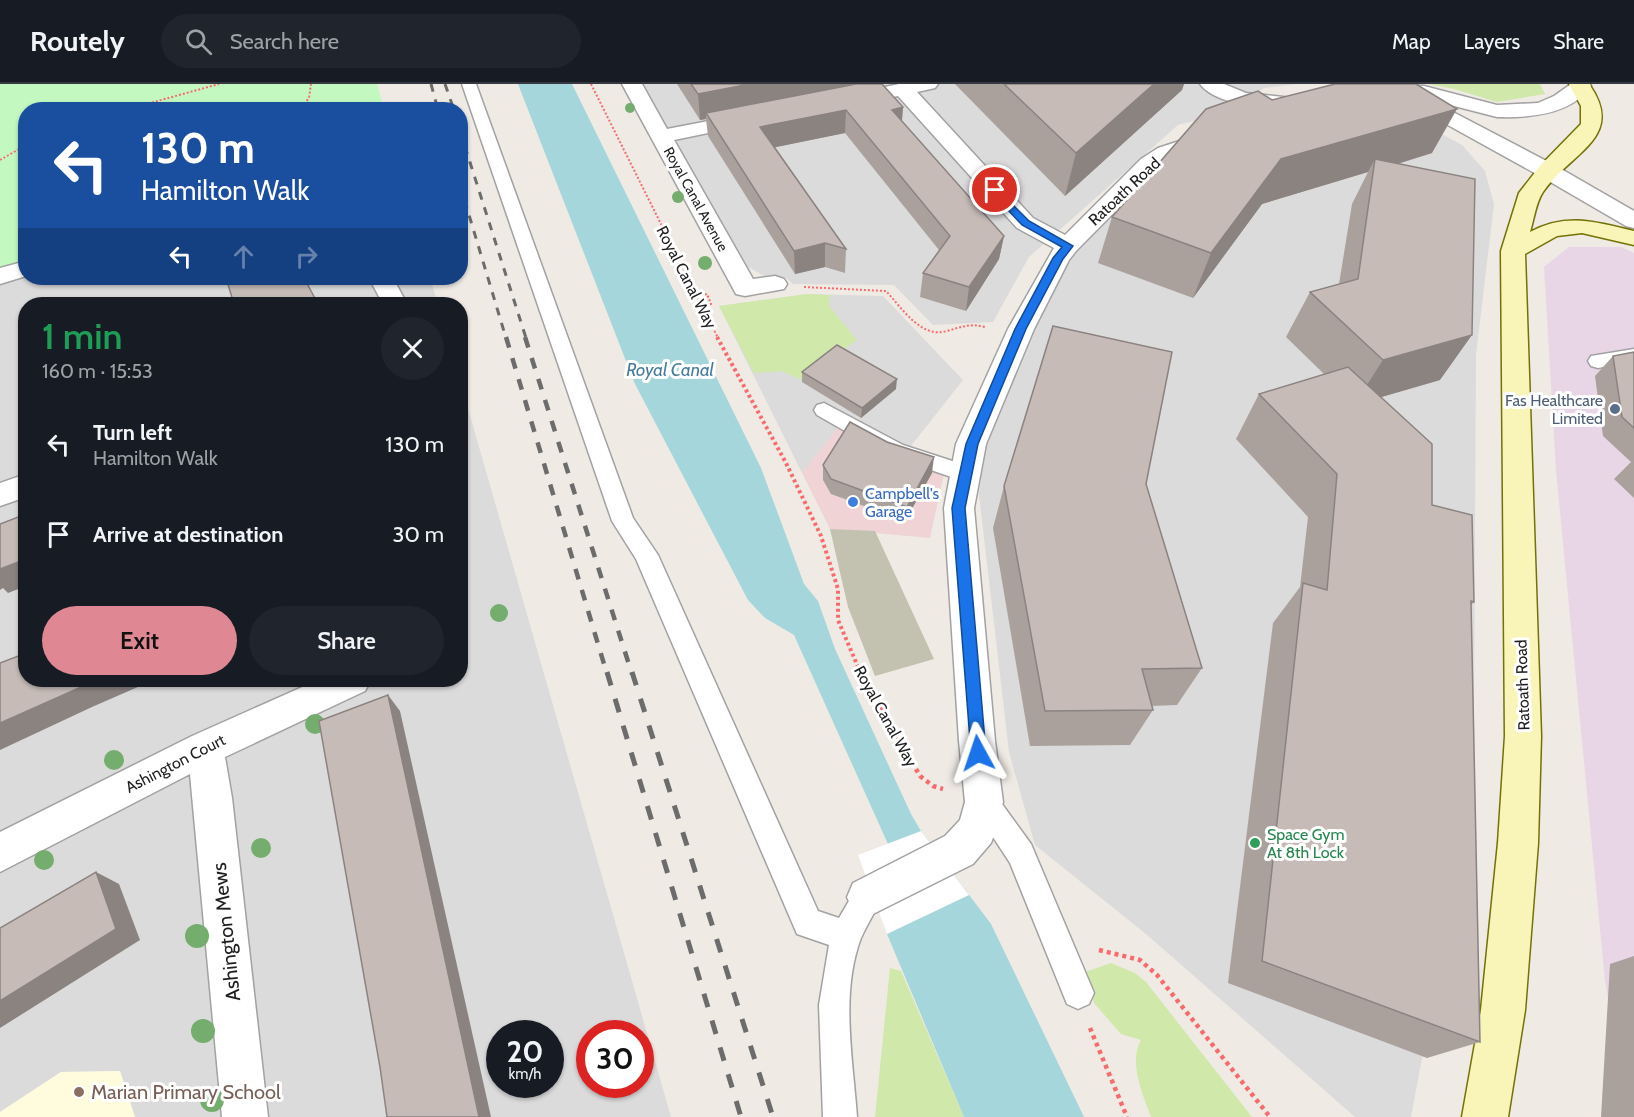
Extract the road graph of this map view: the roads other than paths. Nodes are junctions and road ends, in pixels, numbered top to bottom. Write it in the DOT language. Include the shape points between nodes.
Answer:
graph roads {
  1 [pos="469,84"];
  2 [pos="632,84"];
  3 [pos="928,84"];
  4 [pos="1210,84"];
  5 [pos="1580,85"];
  6 [pos="901,87"];
  7 [pos="1301,101"];
  8 [pos="1259,102"];
  9 [pos="823,105"];
  10 [pos="766,116"];
  11 [pos="662,136"];
  12 [pos="1548,171"];
  13 [pos="1634,221"];
  14 [pos="1634,238"];
  15 [pos="1068,246"];
  16 [pos="1513,251"];
  17 [pos="18,270"];
  18 [pos="0,276"];
  19 [pos="775,284"];
  20 [pos="1634,356"];
  21 [pos="1598,361"];
  22 [pos="824,410"];
  23 [pos="966,474"];
  24 [pos="18,488"];
  25 [pos="0,495"];
  26 [pos="338,687"];
  27 [pos="205,748"];
  28 [pos="984,802"];
  29 [pos="0,853"];
  30 [pos="867,897"];
  31 [pos="847,936"];
  32 [pos="1078,993"];
  33 [pos="245,1117"];
  34 [pos="840,1117"];
  35 [pos="1485,1117"];
  1 -- 31 [label="lane" via="624,521 646,555 808,923"];
  2 -- 11 [label="street, Royal Canal Avenue"];
  3 -- 6 [label="street"];
  4 -- 8 [label="street"];
  5 -- 12 [label="main road, Ratoath Road" via="1593,107 1593,123"];
  5 -- 12 [label="street, Ratoath Road" via="1566,99 1543,109 1510,111 1424,92 1369,91 1444,115"];
  6 -- 9 [label="street"];
  6 -- 15 [label="street" via="1025,223"];
  7 -- 8 [label="street"];
  8 -- 15 [label="street, Ratoath Road" via="1255,121 1183,146 1149,164"];
  10 -- 11 [label="street"];
  11 -- 19 [label="street, Royal Canal Avenue" via="745,288"];
  12 -- 13 [label="street"];
  12 -- 16 [label="main road, Ratoath Road" via="1530,193"];
  14 -- 16 [label="main road" via="1582,226 1551,230"];
  15 -- 23 [label="street, Ratoath Road" via="1017,339 972,444"];
  16 -- 35 [label="main road, Ratoath Road" via="1523,736 1503,1010"];
  17 -- 18 [label="street"];
  20 -- 21 [label="lane"];
  22 -- 23 [label="lane" via="894,450"];
  23 -- 28 [label="street, Ratoath Road" via="959,508"];
  24 -- 25 [label="street"];
  26 -- 27 [label="street, Ashington Court"];
  27 -- 29 [label="street, Ashington Court"];
  27 -- 33 [label="street, Ashington Mews"];
  28 -- 30 [label="street, Ratoath Road" via="977,830 959,850"];
  28 -- 32 [label="lane" via="1022,854"];
  30 -- 31 [label="lane"];
  31 -- 34 [label="lane" via="834,1003"];
}
